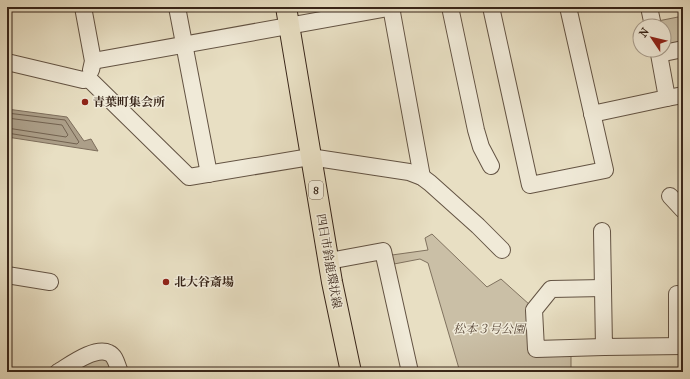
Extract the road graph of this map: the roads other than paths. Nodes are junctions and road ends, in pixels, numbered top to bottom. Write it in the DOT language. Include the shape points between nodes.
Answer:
graph roads {
  1 [pos="84,7"];
  2 [pos="177,7"];
  3 [pos="392,7"];
  4 [pos="450,7"];
  5 [pos="491,7"];
  6 [pos="568,7"];
  7 [pos="649,7"];
  8 [pos="287,16"];
  9 [pos="651,18"];
  10 [pos="184,45"];
  11 [pos="683,49"];
  12 [pos="672,50"];
  13 [pos="660,58"];
  14 [pos="93,61"];
  15 [pos="7,62"];
  16 [pos="89,79"];
  17 [pos="683,96"];
  18 [pos="667,98"];
  19 [pos="592,114"];
  20 [pos="310,157"];
  21 [pos="491,166"];
  22 [pos="210,174"];
  23 [pos="422,177"];
  24 [pos="670,196"];
  25 [pos="683,210"];
  26 [pos="602,231"];
  27 [pos="502,250"];
  28 [pos="329,261"];
  29 [pos="7,275"];
  30 [pos="50,282"];
  31 [pos="603,288"];
  32 [pos="677,294"];
  33 [pos="680,346"];
  34 [pos="604,347"];
  35 [pos="58,372"];
  36 [pos="120,372"];
  37 [pos="351,372"];
  38 [pos="410,372"];
  1 -- 14 [label="street"];
  2 -- 10 [label="street"];
  3 -- 8 [label="street"];
  3 -- 23 [label="street"];
  4 -- 21 [label="street" via="476,130"];
  5 -- 19 [label="street" via="530,185 606,170"];
  6 -- 19 [label="street"];
  7 -- 9 [label="street"];
  8 -- 10 [label="street"];
  8 -- 20 [label="main road, 四日市鈴鹿環状線 / 8"];
  10 -- 14 [label="street"];
  10 -- 22 [label="street"];
  11 -- 12 [label="street"];
  13 -- 18 [label="street"];
  14 -- 16 [label="street"];
  15 -- 16 [label="street" via="83,80"];
  16 -- 22 [label="street" via="189,177"];
  17 -- 18 [label="street"];
  18 -- 19 [label="street"];
  20 -- 22 [label="street"];
  20 -- 23 [label="street" via="410,172"];
  20 -- 28 [label="main road, 四日市鈴鹿環状線 / 8"];
  23 -- 27 [label="street"];
  24 -- 25 [label="street"];
  26 -- 31 [label="street"];
  28 -- 37 [label="main road, 四日市鈴鹿環状線 / 8"];
  28 -- 38 [label="street" via="383,251"];
  29 -- 30 [label="street"];
  31 -- 34 [label="street"];
  31 -- 34 [label="street" via="551,289 534,310 536,349"];
  32 -- 33 [label="street"];
  33 -- 34 [label="street"];
  35 -- 36 [label="street" via="96,352 110,353"];
}
